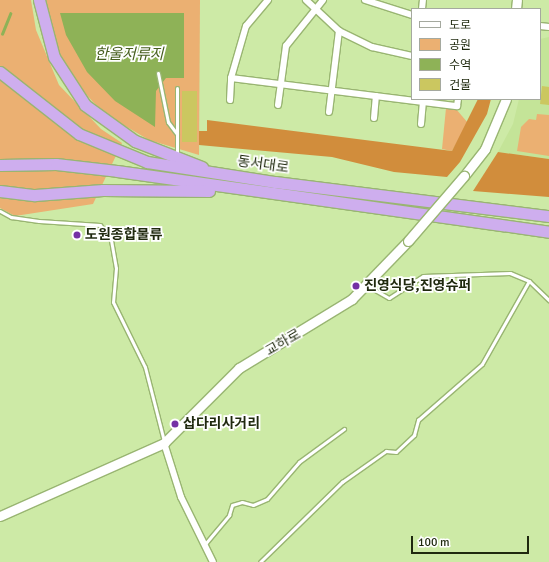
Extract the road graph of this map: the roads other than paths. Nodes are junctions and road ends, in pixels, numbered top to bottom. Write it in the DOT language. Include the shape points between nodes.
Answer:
graph roads {
  1 [pos="39,0"];
  2 [pos="268,0"];
  3 [pos="306,0"];
  4 [pos="323,0"];
  5 [pos="365,0"];
  6 [pos="314,9"];
  7 [pos="411,15"];
  8 [pos="339,31"];
  9 [pos="411,56"];
  10 [pos="0,72"];
  11 [pos="158,73"];
  12 [pos="231,78"];
  13 [pos="280,84"];
  14 [pos="177,88"];
  15 [pos="331,90"];
  16 [pos="376,96"];
  17 [pos="230,100"];
  18 [pos="411,100"];
  19 [pos="414,100"];
  20 [pos="458,100"];
  21 [pos="506,100"];
  22 [pos="423,101"];
  23 [pos="278,105"];
  24 [pos="328,112"];
  25 [pos="374,118"];
  26 [pos="421,124"];
  27 [pos="177,134"];
  28 [pos="176,159"];
  29 [pos="0,165"];
  30 [pos="275,182"];
  31 [pos="0,191"];
  32 [pos="359,207"];
  33 [pos="0,212"];
  34 [pos="549,215"];
  35 [pos="549,232"];
  36 [pos="529,281"];
  37 [pos="368,286"];
  38 [pos="549,300"];
  39 [pos="344,429"];
  40 [pos="164,443"];
  41 [pos="0,516"];
  42 [pos="203,545"];
  43 [pos="213,562"];
  44 [pos="260,562"];
  1 -- 28 [label="highway" via="54,58 85,105 121,134"];
  2 -- 12 [label="street" via="246,26"];
  3 -- 6 [label="street"];
  4 -- 6 [label="street"];
  5 -- 7 [label="street"];
  6 -- 8 [label="street"];
  6 -- 13 [label="street" via="286,46"];
  8 -- 9 [label="street" via="372,47"];
  8 -- 15 [label="street"];
  10 -- 30 [label="highway, 동서대로" via="64,124 106,148 175,169"];
  11 -- 27 [label="lane" via="168,122"];
  12 -- 13 [label="street"];
  12 -- 17 [label="street"];
  13 -- 15 [label="street"];
  13 -- 23 [label="street"];
  14 -- 27 [label="lane"];
  15 -- 16 [label="street"];
  15 -- 24 [label="street"];
  16 -- 18 [label="street"];
  16 -- 25 [label="street"];
  19 -- 22 [label="street"];
  20 -- 22 [label="street" via="457,106"];
  21 -- 37 [label="street, 교하로, bridge" via="489,142 464,176"];
  22 -- 26 [label="street"];
  27 -- 28 [label="lane"];
  28 -- 30 [label="highway"];
  29 -- 32 [label="highway, 동서대로" via="56,164 117,170"];
  30 -- 34 [label="highway, 동서대로"];
  31 -- 32 [label="highway" via="35,195 103,190 196,190"];
  32 -- 35 [label="highway, 동서대로"];
  33 -- 40 [label="lane" via="32,220 100,225 111,240 116,268 113,302 145,367"];
  36 -- 37 [label="lane" via="510,274 424,276 389,298"];
  36 -- 38 [label="lane"];
  36 -- 44 [label="lane" via="482,364 418,420 414,435 396,452 386,451 342,482"];
  37 -- 40 [label="street, 교하로" via="325,318 239,368"];
  39 -- 42 [label="lane" via="299,462 267,498 253,506 242,502 232,505 228,515"];
  40 -- 41 [label="street, 교하로"];
  40 -- 42 [label="street" via="181,497"];
  42 -- 43 [label="street"];
}
